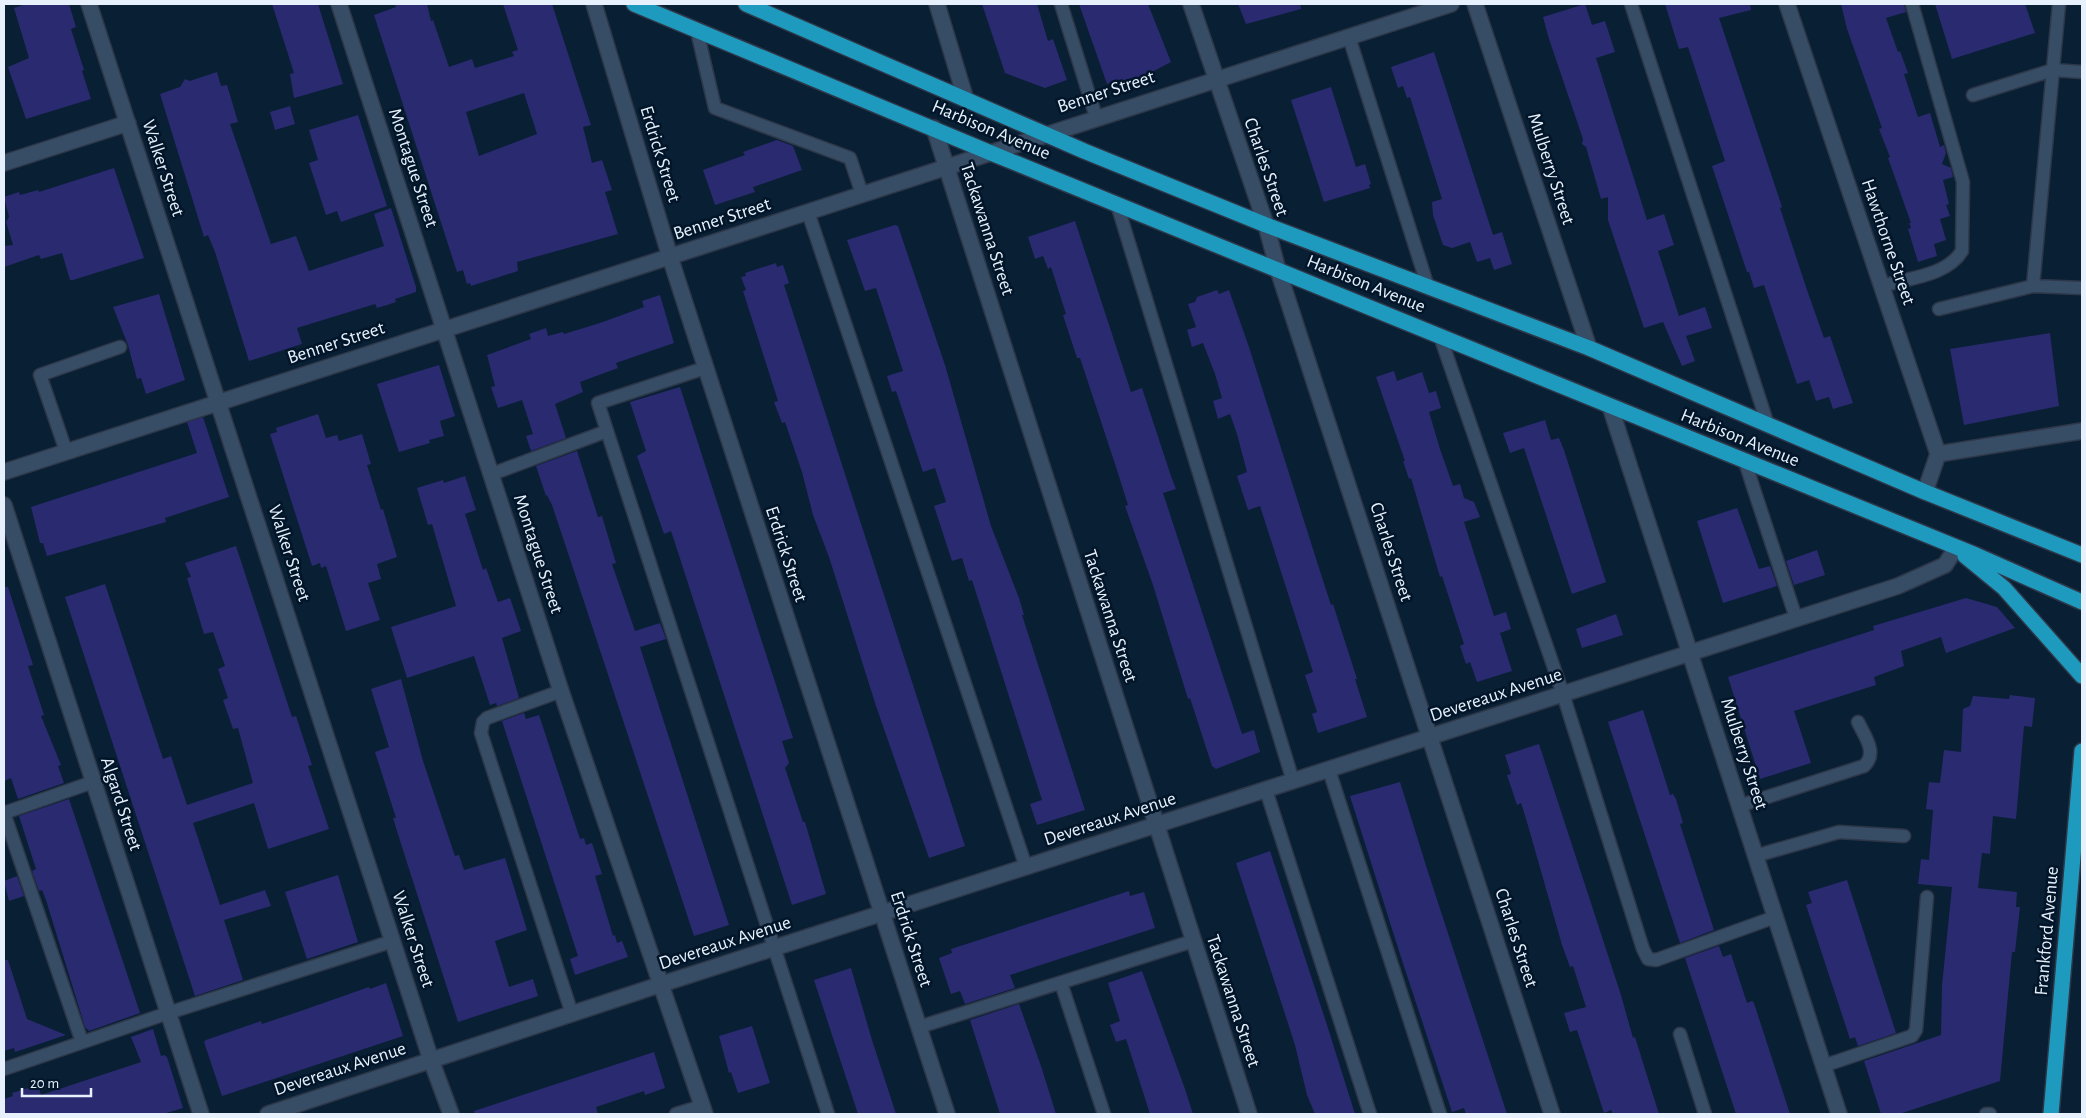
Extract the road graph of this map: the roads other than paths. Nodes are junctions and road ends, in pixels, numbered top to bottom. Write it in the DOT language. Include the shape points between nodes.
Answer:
graph roads {
  1 [pos="89,4"];
  2 [pos="339,4"];
  3 [pos="594,4"];
  4 [pos="634,4"];
  5 [pos="746,4"];
  6 [pos="937,4"];
  7 [pos="1061,4"];
  8 [pos="1191,4"];
  9 [pos="1452,4"];
  10 [pos="1475,4"];
  11 [pos="1631,4"];
  12 [pos="1787,4"];
  13 [pos="1912,4"];
  14 [pos="2059,4"];
  15 [pos="697,31"];
  16 [pos="1349,36"];
  17 [pos="2053,70"];
  18 [pos="2082,72"];
  19 [pos="1215,79"];
  20 [pos="1973,95"];
  21 [pos="966,100"];
  22 [pos="1096,117"];
  23 [pos="128,123"];
  24 [pos="934,128"];
  25 [pos="1043,134"];
  26 [pos="991,152"];
  27 [pos="4,163"];
  28 [pos="946,167"];
  29 [pos="862,194"];
  30 [pos="1117,204"];
  31 [pos="808,212"];
  32 [pos="1266,225"];
  33 [pos="670,257"];
  34 [pos="1278,270"];
  35 [pos="1882,286"];
  36 [pos="2033,286"];
  37 [pos="1428,287"];
  38 [pos="2082,288"];
  39 [pos="1938,308"];
  40 [pos="445,328"];
  41 [pos="1440,336"];
  42 [pos="120,347"];
  43 [pos="1589,348"];
  44 [pos="706,368"];
  45 [pos="219,402"];
  46 [pos="1610,406"];
  47 [pos="1768,425"];
  48 [pos="607,431"];
  49 [pos="2082,431"];
  50 [pos="66,452"];
  51 [pos="1938,454"];
  52 [pos="1745,462"];
  53 [pos="4,472"];
  54 [pos="492,474"];
  55 [pos="1925,492"];
  56 [pos="4,505"];
  57 [pos="1956,548"];
  58 [pos="2082,555"];
  59 [pos="2082,602"];
  60 [pos="1796,618"];
  61 [pos="1690,653"];
  62 [pos="2082,676"];
  63 [pos="561,691"];
  64 [pos="1563,694"];
  65 [pos="1858,722"];
  66 [pos="1430,737"];
  67 [pos="2082,751"];
  68 [pos="1329,770"];
  69 [pos="1293,781"];
  70 [pos="93,782"];
  71 [pos="1266,790"];
  72 [pos="1739,806"];
  73 [pos="1155,826"];
  74 [pos="1904,836"];
  75 [pos="1755,856"];
  76 [pos="1026,867"];
  77 [pos="1927,897"];
  78 [pos="882,913"];
  79 [pos="1775,917"];
  80 [pos="393,941"];
  81 [pos="1193,941"];
  82 [pos="776,947"];
  83 [pos="1061,983"];
  84 [pos="662,984"];
  85 [pos="168,1013"];
  86 [pos="572,1014"];
  87 [pos="919,1027"];
  88 [pos="1680,1034"];
  89 [pos="82,1042"];
  90 [pos="431,1060"];
  91 [pos="1823,1066"];
  92 [pos="4,1069"];
  93 [pos="704,1110"];
  94 [pos="201,1114"];
  95 [pos="268,1114"];
  96 [pos="451,1114"];
  97 [pos="676,1114"];
  98 [pos="828,1114"];
  99 [pos="947,1114"];
  100 [pos="1104,1114"];
  101 [pos="1249,1114"];
  102 [pos="1370,1114"];
  103 [pos="1440,1114"];
  104 [pos="1552,1114"];
  105 [pos="1705,1114"];
  106 [pos="1838,1114"];
  107 [pos="1986,1114"];
  108 [pos="1990,1114"];
  109 [pos="2051,1114"];
  1 -- 23 [label="street, Walker Street"];
  2 -- 40 [label="street, Montague Street"];
  3 -- 33 [label="street, Erdrick Street"];
  4 -- 15 [label="main road, Harbison Avenue"];
  5 -- 21 [label="main road, Harbison Avenue"];
  6 -- 21 [label="street"];
  7 -- 22 [label="lane"];
  8 -- 19 [label="street, Charles Street"];
  9 -- 16 [label="street, Benner Street"];
  10 -- 43 [label="street, Mulberry Street"];
  11 -- 47 [label="lane"];
  12 -- 35 [label="street, Hawthorne Street"];
  13 -- 35 [label="lane" via="1962,182 1962,251 1956,261 1942,269"];
  14 -- 17 [label="lane"];
  15 -- 24 [label="main road, Harbison Avenue"];
  15 -- 29 [label="lane" via="715,108 850,158"];
  16 -- 19 [label="street, Benner Street"];
  16 -- 37 [label="lane"];
  17 -- 18 [label="lane"];
  17 -- 20 [label="lane"];
  17 -- 36 [label="lane"];
  19 -- 22 [label="street, Benner Street"];
  19 -- 32 [label="street, Charles Street"];
  21 -- 25 [label="main road, Harbison Avenue"];
  22 -- 25 [label="street, Benner Street"];
  23 -- 27 [label="street"];
  23 -- 45 [label="street, Walker Street"];
  24 -- 26 [label="main road, Harbison Avenue"];
  24 -- 28 [label="street, Tackawanna Street"];
  25 -- 26 [label="street, Benner Street"];
  25 -- 32 [label="main road, Harbison Avenue"];
  26 -- 28 [label="street, Benner Street"];
  26 -- 30 [label="main road, Harbison Avenue"];
  28 -- 29 [label="street, Benner Street"];
  28 -- 73 [label="street, Tackawanna Street"];
  29 -- 31 [label="street, Benner Street"];
  30 -- 34 [label="main road, Harbison Avenue"];
  30 -- 69 [label="lane"];
  31 -- 33 [label="street, Benner Street"];
  31 -- 76 [label="lane"];
  32 -- 34 [label="street, Charles Street"];
  32 -- 37 [label="main road, Harbison Avenue"];
  33 -- 40 [label="street, Benner Street"];
  33 -- 44 [label="street, Erdrick Street"];
  34 -- 41 [label="main road, Harbison Avenue"];
  34 -- 66 [label="street, Charles Street"];
  35 -- 51 [label="street, Hawthorne Street"];
  36 -- 38 [label="lane"];
  36 -- 39 [label="lane"];
  37 -- 43 [label="main road, Harbison Avenue"];
  40 -- 45 [label="street, Benner Street"];
  40 -- 54 [label="street, Montague Street"];
  41 -- 46 [label="main road, Harbison Avenue"];
  41 -- 64 [label="lane"];
  42 -- 50 [label="lane" via="40,375"];
  43 -- 47 [label="main road, Harbison Avenue"];
  44 -- 48 [label="lane" via="598,403"];
  44 -- 78 [label="street, Erdrick Street"];
  45 -- 50 [label="street, Benner Street"];
  45 -- 80 [label="street, Walker Street"];
  46 -- 52 [label="main road, Harbison Avenue"];
  46 -- 61 [label="street, Mulberry Street"];
  47 -- 55 [label="main road, Harbison Avenue"];
  48 -- 54 [label="lane"];
  48 -- 82 [label="lane"];
  49 -- 51 [label="street"];
  50 -- 53 [label="street, Benner Street"];
  51 -- 55 [label="street"];
  52 -- 57 [label="main road, Harbison Avenue"];
  52 -- 60 [label="lane"];
  54 -- 63 [label="street, Montague Street"];
  55 -- 58 [label="main road, Harbison Avenue"];
  56 -- 70 [label="street, Algard Street"];
  57 -- 59 [label="main road, Harbison Avenue"];
  57 -- 60 [label="street, Devereaux Avenue" via="1945,565 1898,586"];
  57 -- 62 [label="main road" via="2004,588"];
  60 -- 61 [label="street, Devereaux Avenue"];
  61 -- 64 [label="street, Devereaux Avenue"];
  61 -- 72 [label="street, Mulberry Street"];
  63 -- 84 [label="street, Montague Street"];
  63 -- 86 [label="lane" via="487,718 481,733"];
  64 -- 66 [label="street, Devereaux Avenue"];
  64 -- 79 [label="lane" via="1648,959 1656,960"];
  65 -- 72 [label="lane" via="1872,752 1871,760 1864,766"];
  66 -- 68 [label="street, Devereaux Avenue"];
  66 -- 104 [label="street, Charles Street"];
  67 -- 109 [label="main road, Frankford Avenue"];
  68 -- 69 [label="street, Devereaux Avenue"];
  68 -- 103 [label="lane"];
  69 -- 71 [label="street, Devereaux Avenue"];
  70 -- 85 [label="street, Algard Street"];
  70 -- 89 [label="lane" via="4,813"];
  71 -- 73 [label="street, Devereaux Avenue"];
  71 -- 102 [label="lane"];
  72 -- 75 [label="street, Mulberry Street"];
  73 -- 76 [label="street, Devereaux Avenue"];
  73 -- 81 [label="street, Tackawanna Street"];
  74 -- 75 [label="lane" via="1839,832"];
  75 -- 79 [label="street, Mulberry Street"];
  76 -- 78 [label="street, Devereaux Avenue"];
  77 -- 91 [label="lane" via="1916,1030 1912,1036"];
  78 -- 82 [label="street, Devereaux Avenue"];
  78 -- 87 [label="street, Erdrick Street"];
  79 -- 91 [label="street, Mulberry Street"];
  80 -- 85 [label="lane"];
  80 -- 90 [label="street, Walker Street"];
  81 -- 83 [label="lane"];
  81 -- 101 [label="street, Tackawanna Street"];
  82 -- 84 [label="street, Devereaux Avenue"];
  82 -- 98 [label="lane"];
  83 -- 87 [label="lane"];
  83 -- 100 [label="lane"];
  84 -- 86 [label="street, Devereaux Avenue"];
  84 -- 93 [label="street, Montague Street"];
  85 -- 89 [label="lane"];
  85 -- 94 [label="street, Algard Street"];
  86 -- 90 [label="street, Devereaux Avenue"];
  87 -- 99 [label="street, Erdrick Street"];
  88 -- 105 [label="lane"];
  89 -- 92 [label="lane"];
  90 -- 95 [label="street, Devereaux Avenue"];
  90 -- 96 [label="street, Walker Street"];
  91 -- 106 [label="street, Mulberry Street"];
  93 -- 97 [label="lane"];
  107 -- 108 [label="lane"];
}
